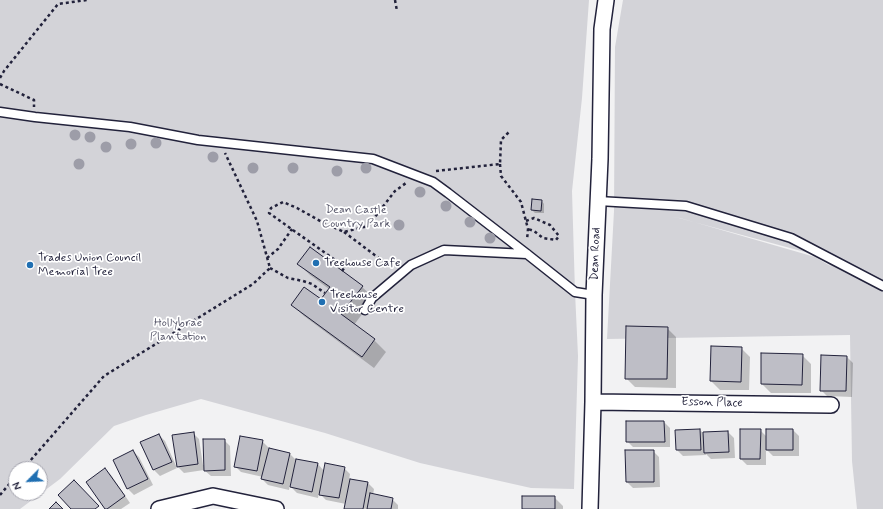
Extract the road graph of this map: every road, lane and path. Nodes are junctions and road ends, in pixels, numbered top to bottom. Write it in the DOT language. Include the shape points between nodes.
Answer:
graph roads {
  1 [pos="87,0"];
  2 [pos="395,0"];
  3 [pos="606,0"];
  4 [pos="397,11"];
  5 [pos="0,78"];
  6 [pos="0,84"];
  7 [pos="0,112"];
  8 [pos="35,118"];
  9 [pos="510,131"];
  10 [pos="221,143"];
  11 [pos="500,164"];
  12 [pos="416,176"];
  13 [pos="598,200"];
  14 [pos="526,221"];
  15 [pos="292,229"];
  16 [pos="344,232"];
  17 [pos="527,254"];
  18 [pos="268,258"];
  19 [pos="270,268"];
  20 [pos="342,271"];
  21 [pos="401,274"];
  22 [pos="883,286"];
  23 [pos="325,293"];
  24 [pos="594,295"];
  25 [pos="365,310"];
  26 [pos="593,402"];
  27 [pos="831,405"];
  28 [pos="30,461"];
  29 [pos="8,486"];
  30 [pos="0,495"];
  31 [pos="160,509"];
  32 [pos="276,509"];
  33 [pos="590,509"];
  1 -- 5 [label="path" via="58,4"];
  2 -- 4 [label="path"];
  3 -- 13 [label="street, Dean Road" via="602,29"];
  6 -- 8 [label="path" via="34,100"];
  7 -- 8 [label="lane"];
  8 -- 10 [label="lane" via="130,127"];
  9 -- 11 [label="path" via="501,140"];
  10 -- 12 [label="lane" via="373,159"];
  10 -- 18 [label="path" via="257,221"];
  11 -- 12 [label="path" via="440,170"];
  11 -- 14 [label="path" via="501,176 520,202"];
  12 -- 16 [label="path" via="395,191 368,226"];
  12 -- 17 [label="lane" via="433,182"];
  13 -- 22 [label="lane" via="686,206 790,238"];
  13 -- 24 [label="street, Dean Road"];
  14 -- 14 [label="path" via="534,218 550,225 560,236 556,240 543,238 528,229"];
  15 -- 16 [label="path" via="269,213 271,208 283,202"];
  15 -- 18 [label="path"];
  15 -- 20 [label="path" via="345,267"];
  16 -- 21 [label="path"];
  17 -- 21 [label="lane" via="444,250 411,266"];
  17 -- 24 [label="lane" via="575,292"];
  18 -- 19 [label="path"];
  19 -- 23 [label="path" via="288,278 312,284"];
  19 -- 28 [label="path" via="253,284 104,376"];
  21 -- 25 [label="lane" via="372,298"];
  24 -- 26 [label="street, Dean Road"];
  26 -- 27 [label="street, Esson Place"];
  26 -- 33 [label="street, Dean Road"];
  29 -- 30 [label="path"];
  31 -- 32 [label="street" via="213,496"];
}
